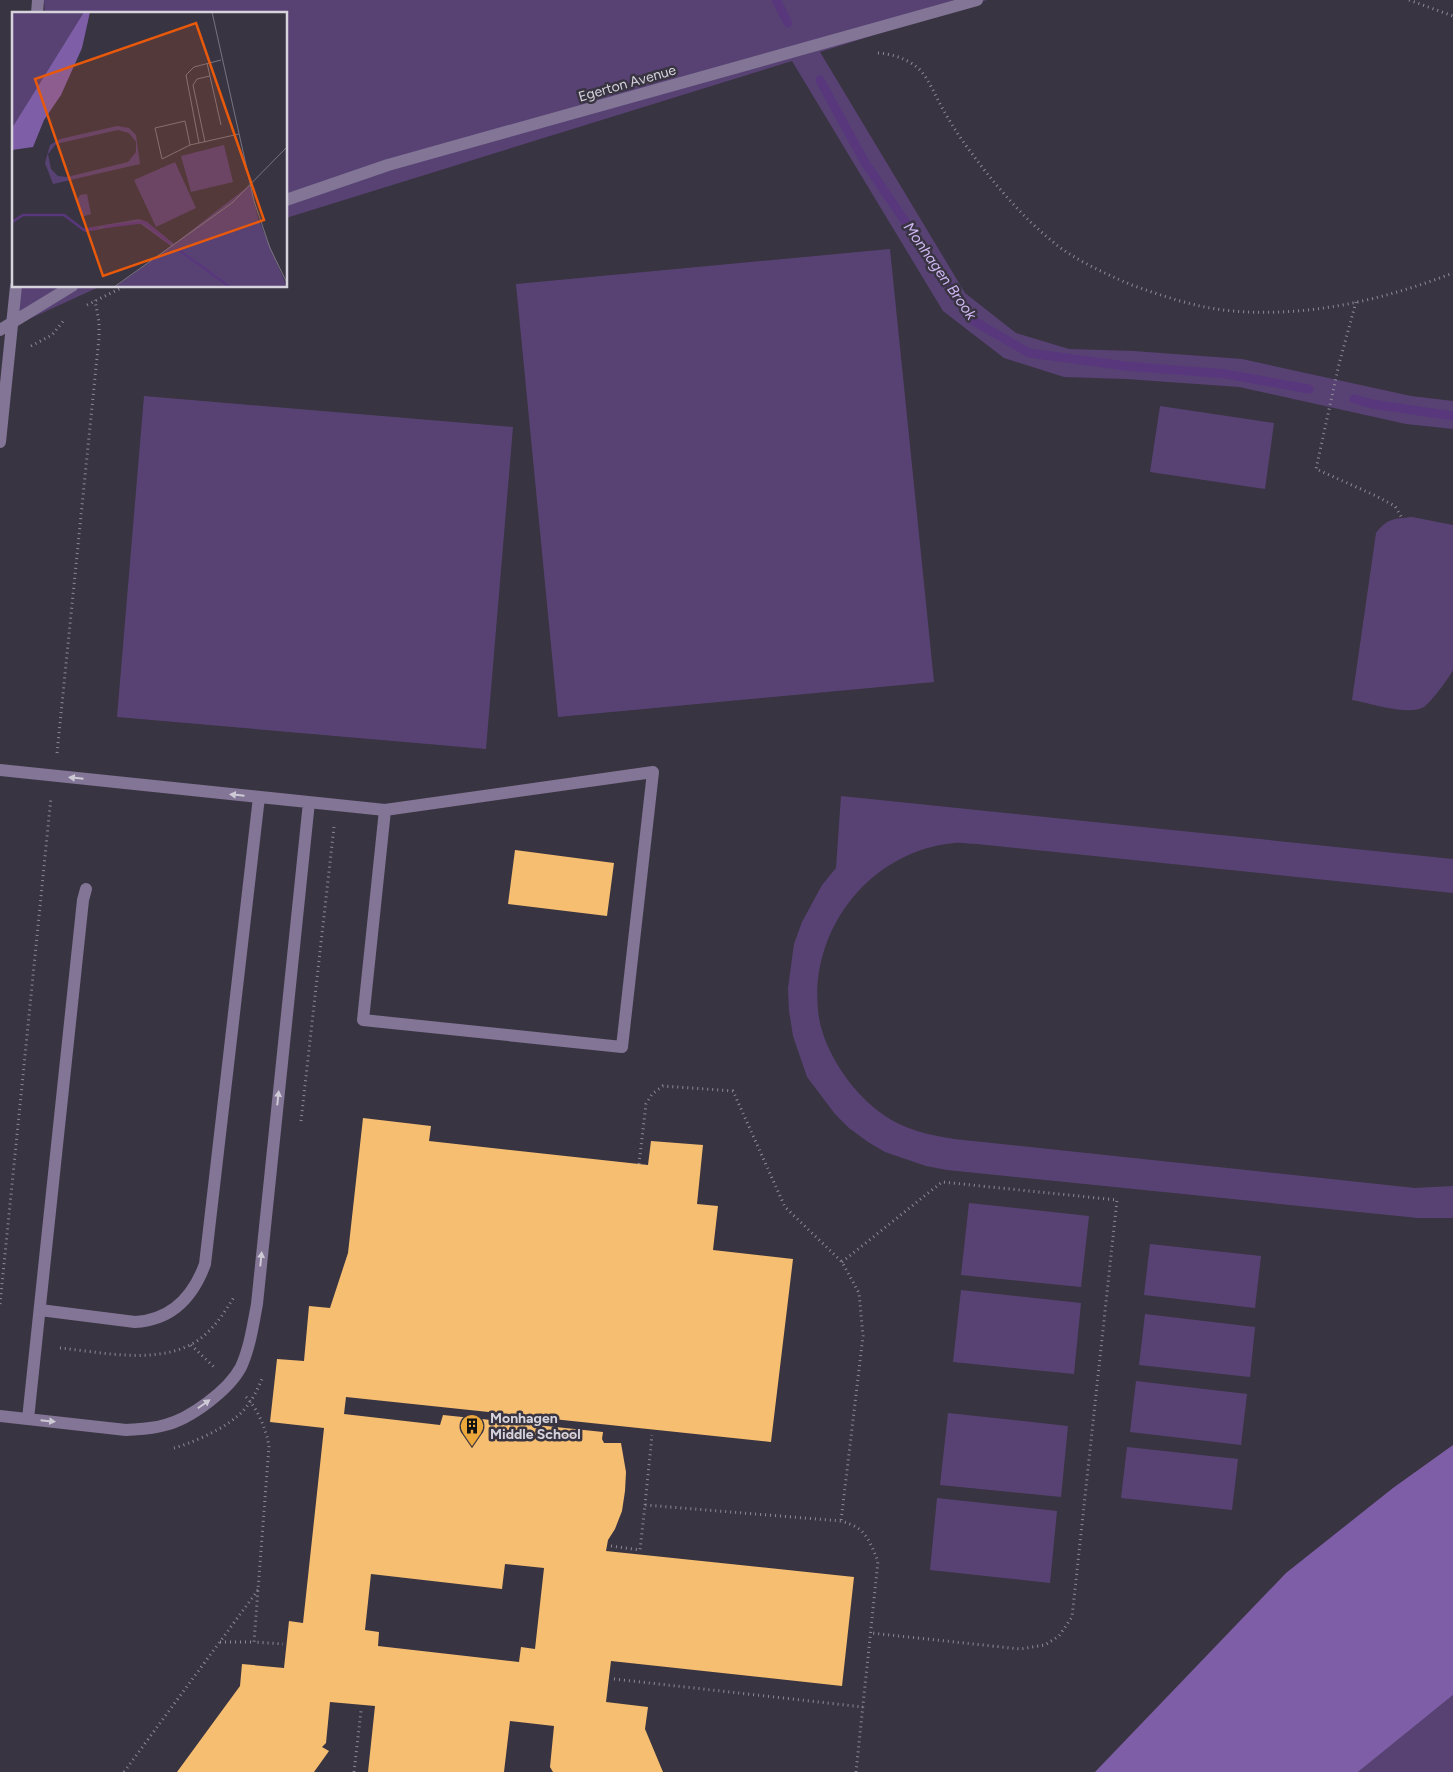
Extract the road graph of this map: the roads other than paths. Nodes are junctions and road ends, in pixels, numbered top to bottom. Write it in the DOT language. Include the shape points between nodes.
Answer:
graph roads {
  1 [pos="977,0"];
  2 [pos="288,199"];
  3 [pos="16,288"];
  4 [pos="69,288"];
  5 [pos="12,322"];
  6 [pos="0,330"];
  7 [pos="0,442"];
  8 [pos="0,770"];
  9 [pos="259,797"];
  10 [pos="309,802"];
  11 [pos="385,810"];
  12 [pos="86,890"];
  13 [pos="40,1310"];
  14 [pos="0,1416"];
  15 [pos="28,1419"];
  1 -- 2 [label="street, Egerton Avenue" via="388,165"];
  3 -- 5 [label="street"];
  4 -- 5 [label="street"];
  5 -- 6 [label="street"];
  5 -- 7 [label="street"];
  9 -- 8 [label="street, one-way"];
  9 -- 10 [label="street"];
  9 -- 13 [label="street" via="205,1264 198,1281 177,1307 150,1321"];
  10 -- 11 [label="street"];
  15 -- 10 [label="street, one-way" via="126,1430 166,1425 206,1403 231,1382 240,1369 257,1304"];
  11 -- 11 [label="street" via="652,772 622,1047 363,1020"];
  12 -- 13 [label="street"];
  13 -- 15 [label="street"];
  14 -- 15 [label="street"];
}
